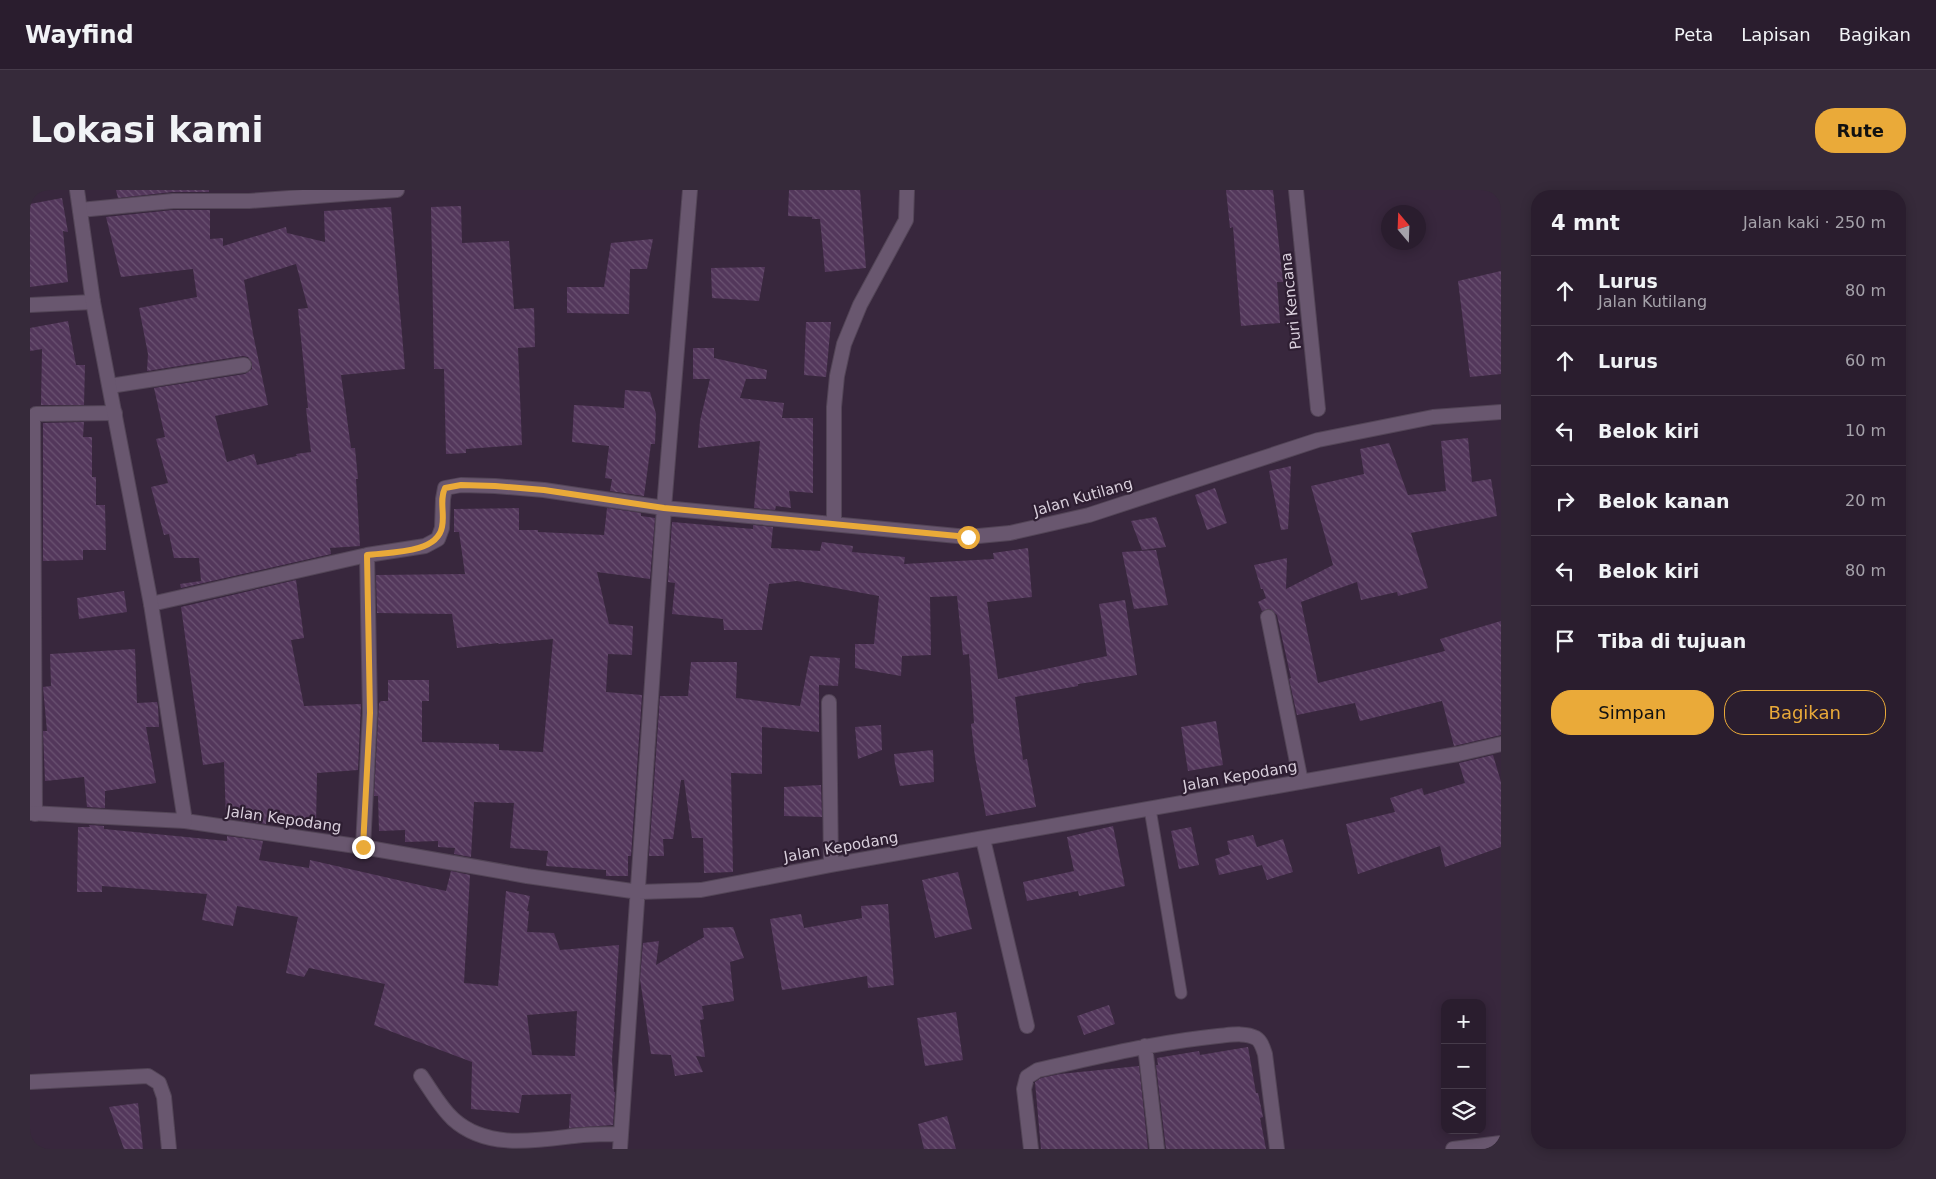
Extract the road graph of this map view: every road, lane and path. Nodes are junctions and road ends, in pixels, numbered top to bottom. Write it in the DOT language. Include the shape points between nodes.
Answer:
graph roads {
  1 [pos="77,190"];
  2 [pos="397,190"];
  3 [pos="690,190"];
  4 [pos="907,190"];
  5 [pos="1296,190"];
  6 [pos="80,210"];
  7 [pos="93,302"];
  8 [pos="30,304"];
  9 [pos="244,365"];
  10 [pos="110,386"];
  11 [pos="1318,409"];
  12 [pos="1501,412"];
  13 [pos="115,413"];
  14 [pos="664,508"];
  15 [pos="834,524"];
  16 [pos="367,555"];
  17 [pos="151,604"];
  18 [pos="1268,617"];
  19 [pos="829,702"];
  20 [pos="1501,744"];
  21 [pos="1301,782"];
  22 [pos="1150,809"];
  23 [pos="32,814"];
  24 [pos="185,821"];
  25 [pos="983,838"];
  26 [pos="363,847"];
  27 [pos="831,865"];
  28 [pos="638,892"];
  29 [pos="1181,993"];
  30 [pos="1027,1026"];
  31 [pos="1145,1046"];
  32 [pos="421,1076"];
  33 [pos="30,1082"];
  34 [pos="621,1134"];
  35 [pos="1501,1143"];
  36 [pos="169,1149"];
  37 [pos="620,1149"];
  38 [pos="1031,1149"];
  39 [pos="1157,1149"];
  40 [pos="1277,1149"];
  41 [pos="1453,1149"];
  1 -- 6 [label="street"];
  2 -- 6 [label="street" via="249,201 173,201"];
  3 -- 14 [label="street"];
  4 -- 15 [label="street" via="906,220 860,305 844,344 834,408"];
  5 -- 11 [label="street, Puri Kencana"];
  6 -- 7 [label="street"];
  7 -- 8 [label="street"];
  7 -- 10 [label="street"];
  9 -- 10 [label="street"];
  10 -- 13 [label="street"];
  12 -- 15 [label="street, Jalan Kutilang" via="1434,417 1318,440 1089,515 1010,533 968,537"];
  13 -- 17 [label="street"];
  13 -- 23 [label="street" via="36,414 33,417"];
  14 -- 15 [label="street, Jalan Kutilang"];
  14 -- 16 [label="street, Jalan Kutilang" via="544,490 461,485 445,488 443,492 442,528 438,539 425,546"];
  14 -- 28 [label="street"];
  16 -- 17 [label="street"];
  16 -- 26 [label="street" via="370,713"];
  17 -- 24 [label="street"];
  18 -- 21 [label="street"];
  19 -- 27 [label="street"];
  20 -- 21 [label="street, Jalan Kepodang"];
  21 -- 22 [label="street, Jalan Kepodang"];
  22 -- 25 [label="street, Jalan Kepodang"];
  22 -- 29 [label="lane"];
  23 -- 24 [label="street, Jalan Kepodang"];
  24 -- 26 [label="street, Jalan Kepodang"];
  25 -- 27 [label="street, Jalan Kepodang"];
  25 -- 30 [label="street"];
  26 -- 28 [label="street, Jalan Kepodang"];
  27 -- 28 [label="street, Jalan Kepodang" via="701,890"];
  28 -- 34 [label="street"];
  31 -- 38 [label="street" via="1038,1070 1027,1077 1024,1088"];
  31 -- 39 [label="street"];
  31 -- 40 [label="street" via="1239,1035 1257,1038 1265,1054"];
  32 -- 34 [label="street" via="453,1120 479,1137 513,1143"];
  33 -- 36 [label="street" via="148,1076 159,1084 164,1097"];
  34 -- 37 [label="street"];
  35 -- 41 [label="street"];
}
